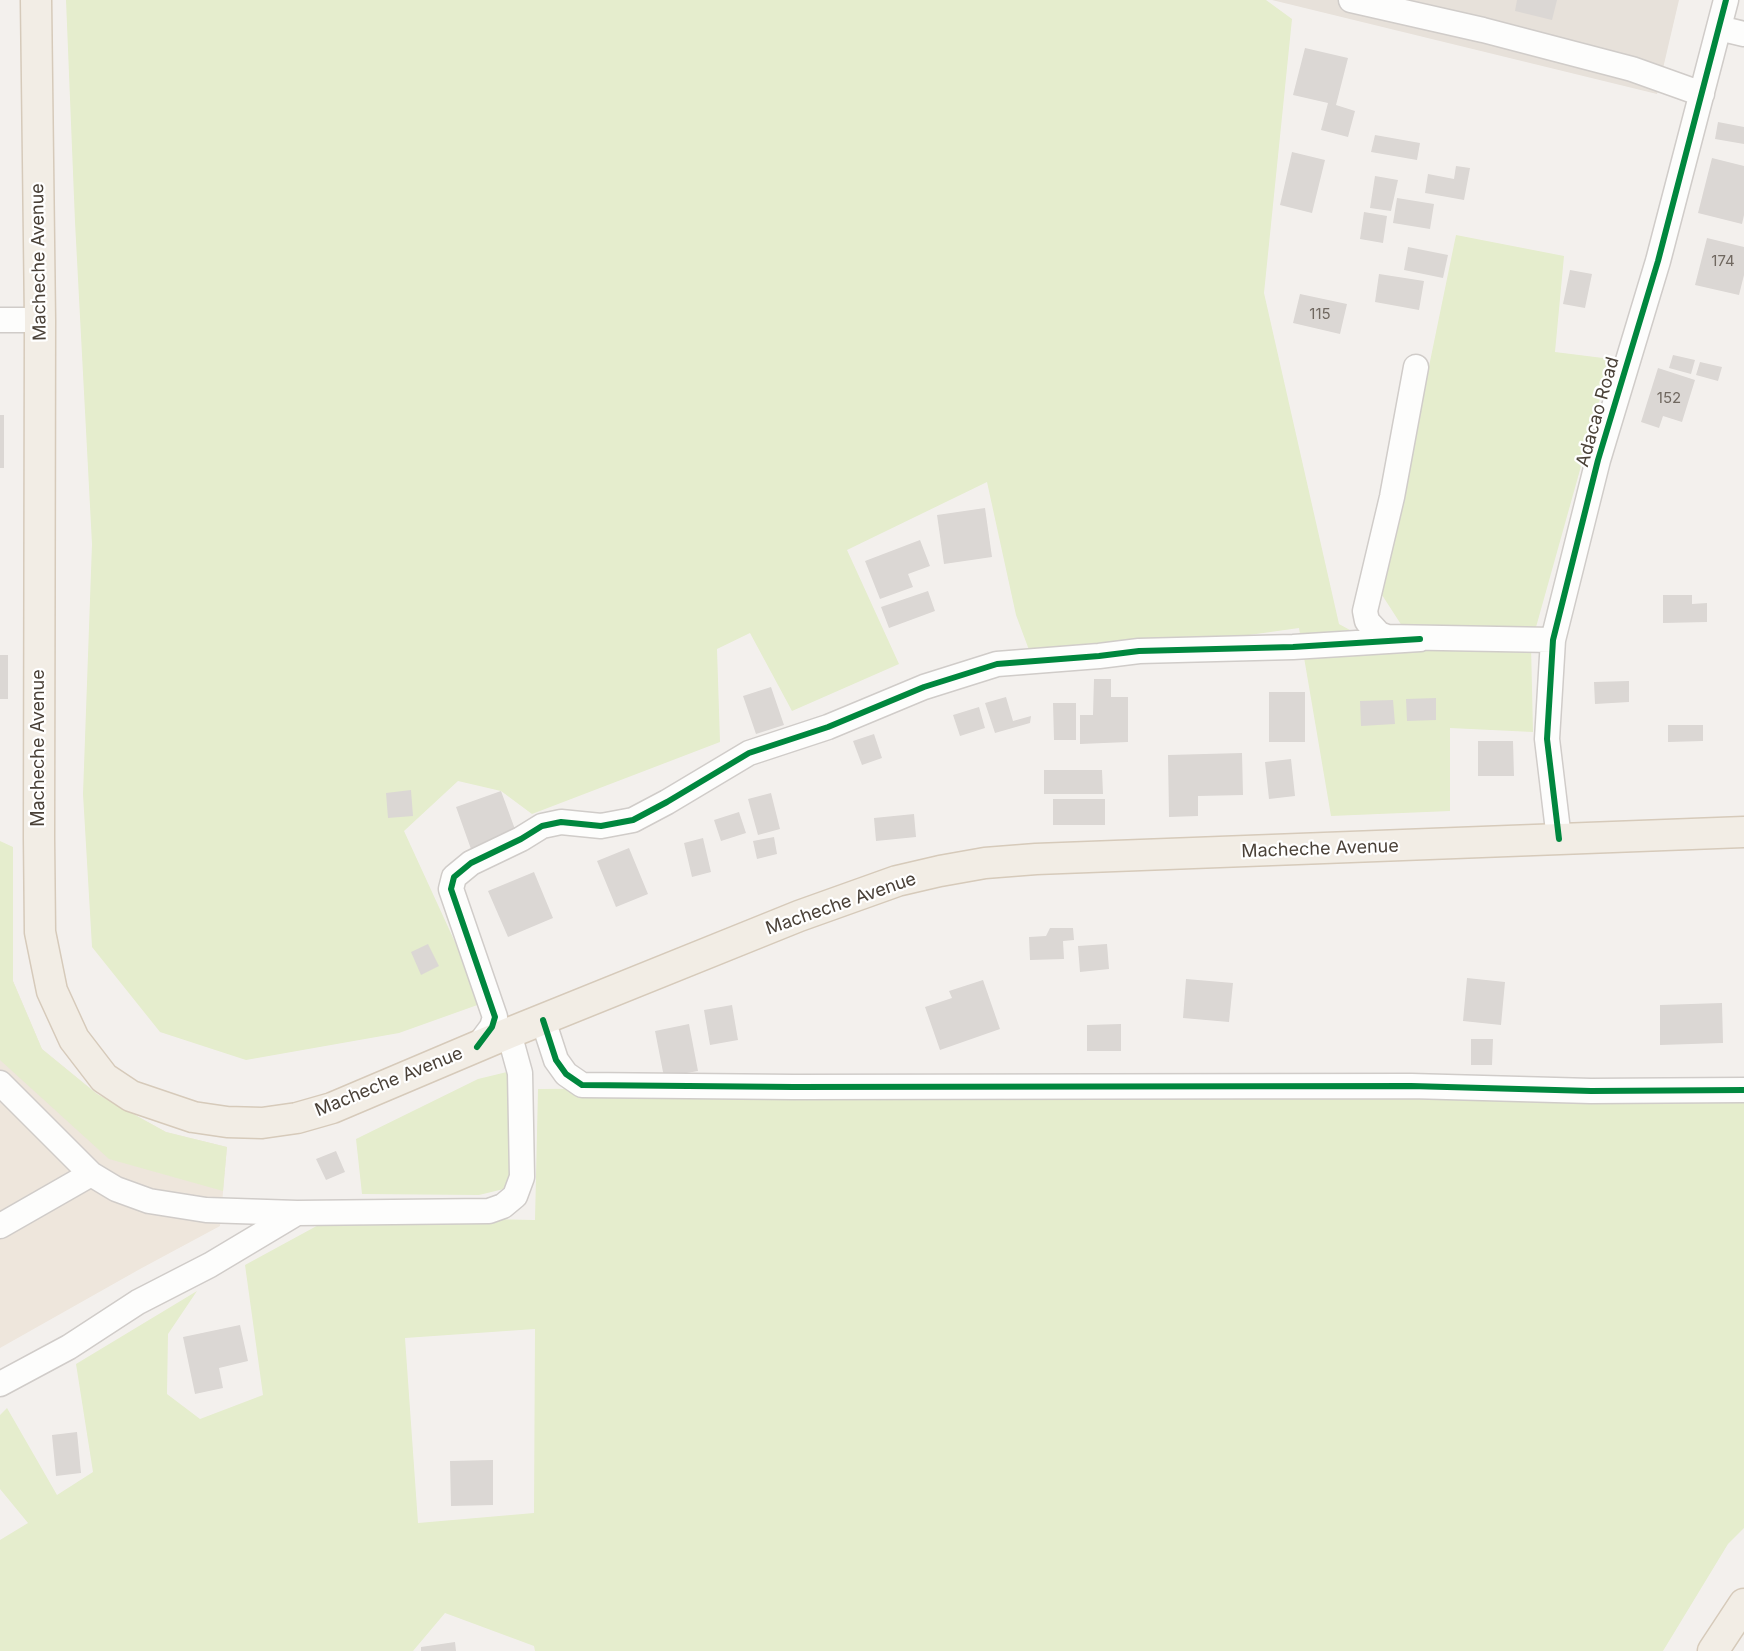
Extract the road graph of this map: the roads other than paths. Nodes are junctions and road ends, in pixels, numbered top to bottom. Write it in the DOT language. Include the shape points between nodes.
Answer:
graph roads {
  1 [pos="36,0"];
  2 [pos="1352,0"];
  3 [pos="1725,0"];
  4 [pos="1719,28"];
  5 [pos="1744,34"];
  6 [pos="1702,94"];
  7 [pos="0,320"];
  8 [pos="40,320"];
  9 [pos="1416,367"];
  10 [pos="1420,639"];
  11 [pos="1553,640"];
  12 [pos="1744,831"];
  13 [pos="1559,839"];
  14 [pos="543,1020"];
  15 [pos="508,1034"];
  16 [pos="477,1047"];
  17 [pos="0,1083"];
  18 [pos="1744,1090"];
  19 [pos="91,1174"];
  20 [pos="297,1213"];
  21 [pos="0,1226"];
  22 [pos="0,1384"];
  23 [pos="1744,1604"];
  24 [pos="1713,1651"];
  1 -- 8 [label="main road, Macheche Avenue"];
  2 -- 6 [label="street" via="1632,69"];
  3 -- 4 [label="street, Adacao Road"];
  4 -- 5 [label="street"];
  4 -- 6 [label="street, Adacao Road"];
  6 -- 11 [label="street, Adacao Road" via="1658,261 1598,460"];
  7 -- 8 [label="street"];
  8 -- 16 [label="main road, Macheche Avenue" via="40,932 52,991 74,1039 104,1078 131,1096 193,1117 262,1124 332,1108"];
  9 -- 10 [label="street" via="1365,611 1367,621 1379,634"];
  10 -- 11 [label="street"];
  10 -- 16 [label="street" via="1139,651 997,664 924,687 828,727 749,753 633,820 601,826 561,822 542,826 471,863 454,877 451,889 495,1017"];
  11 -- 13 [label="street, Adacao Road" via="1546,739"];
  12 -- 13 [label="main road, Macheche Avenue"];
  13 -- 14 [label="main road, Macheche Avenue" via="1036,860 940,871 849,897"];
  14 -- 15 [label="main road, Macheche Avenue"];
  14 -- 18 [label="street" via="556,1060 566,1074 582,1085"];
  15 -- 16 [label="main road, Macheche Avenue"];
  15 -- 20 [label="street" via="520,1073 522,1100 522,1177 515,1196 489,1211"];
  17 -- 19 [label="street"];
  19 -- 20 [label="street" via="116,1189 149,1201 206,1210"];
  19 -- 21 [label="street"];
  20 -- 22 [label="street"];
  23 -- 24 [label="main road"];
}
